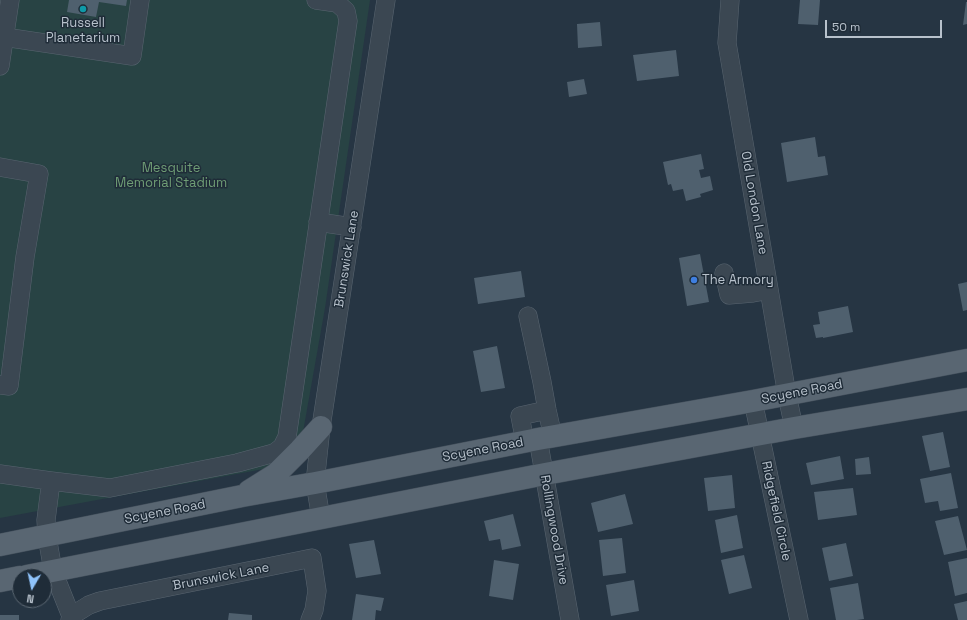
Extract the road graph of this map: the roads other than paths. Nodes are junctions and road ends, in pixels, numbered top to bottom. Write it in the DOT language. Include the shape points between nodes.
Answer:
graph roads {
  1 [pos="10,0"];
  2 [pos="140,0"];
  3 [pos="316,0"];
  4 [pos="386,0"];
  5 [pos="730,0"];
  6 [pos="4,37"];
  7 [pos="0,66"];
  8 [pos="0,167"];
  9 [pos="318,222"];
  10 [pos="352,227"];
  11 [pos="724,273"];
  12 [pos="769,290"];
  13 [pos="528,316"];
  14 [pos="967,360"];
  15 [pos="0,385"];
  16 [pos="787,395"];
  17 [pos="967,399"];
  18 [pos="753,401"];
  19 [pos="547,410"];
  20 [pos="321,427"];
  21 [pos="794,428"];
  22 [pos="760,434"];
  23 [pos="539,439"];
  24 [pos="0,474"];
  25 [pos="545,474"];
  26 [pos="51,481"];
  27 [pos="315,483"];
  28 [pos="242,496"];
  29 [pos="321,518"];
  30 [pos="47,536"];
  31 [pos="0,545"];
  32 [pos="53,571"];
  33 [pos="12,579"];
  34 [pos="0,581"];
  35 [pos="70,618"];
  36 [pos="310,620"];
  37 [pos="570,620"];
  38 [pos="799,620"];
  1 -- 6 [label="street"];
  2 -- 6 [label="street" via="132,56"];
  3 -- 9 [label="street" via="337,3 346,11 348,21"];
  4 -- 10 [label="street, Brunswick Lane"];
  5 -- 12 [label="street, Old London Lane" via="727,42"];
  6 -- 7 [label="street"];
  8 -- 15 [label="street" via="39,174 25,256 9,386"];
  9 -- 10 [label="street"];
  9 -- 26 [label="street" via="287,437 282,447 274,453 237,463 110,488"];
  10 -- 20 [label="street, Brunswick Lane"];
  11 -- 12 [label="street" via="730,295"];
  12 -- 16 [label="street, Old London Lane"];
  13 -- 19 [label="street"];
  14 -- 16 [label="main road, Scyene Road"];
  16 -- 18 [label="main road, Scyene Road"];
  16 -- 21 [label="street, Old London Lane"];
  17 -- 21 [label="main road"];
  18 -- 22 [label="street, Ridgefield Circle"];
  18 -- 23 [label="main road, Scyene Road"];
  19 -- 23 [label="street"];
  19 -- 23 [label="street" via="520,416"];
  20 -- 27 [label="street, Brunswick Lane"];
  20 -- 28 [label="main road" via="276,474"];
  21 -- 22 [label="main road"];
  22 -- 25 [label="main road"];
  22 -- 38 [label="street, Ridgefield Circle"];
  23 -- 25 [label="street, Rollingwood Drive"];
  23 -- 27 [label="main road, Scyene Road"];
  24 -- 26 [label="street"];
  25 -- 29 [label="main road"];
  25 -- 37 [label="street, Rollingwood Drive"];
  26 -- 30 [label="street" via="46,520"];
  27 -- 28 [label="main road, Scyene Road"];
  27 -- 29 [label="street, Brunswick Lane"];
  28 -- 30 [label="main road, Scyene Road"];
  29 -- 32 [label="main road"];
  30 -- 31 [label="main road, Scyene Road"];
  30 -- 32 [label="street"];
  32 -- 35 [label="street"];
  33 -- 34 [label="main road"];
  35 -- 36 [label="street, Brunswick Lane" via="100,601 312,558 317,591"];
}
